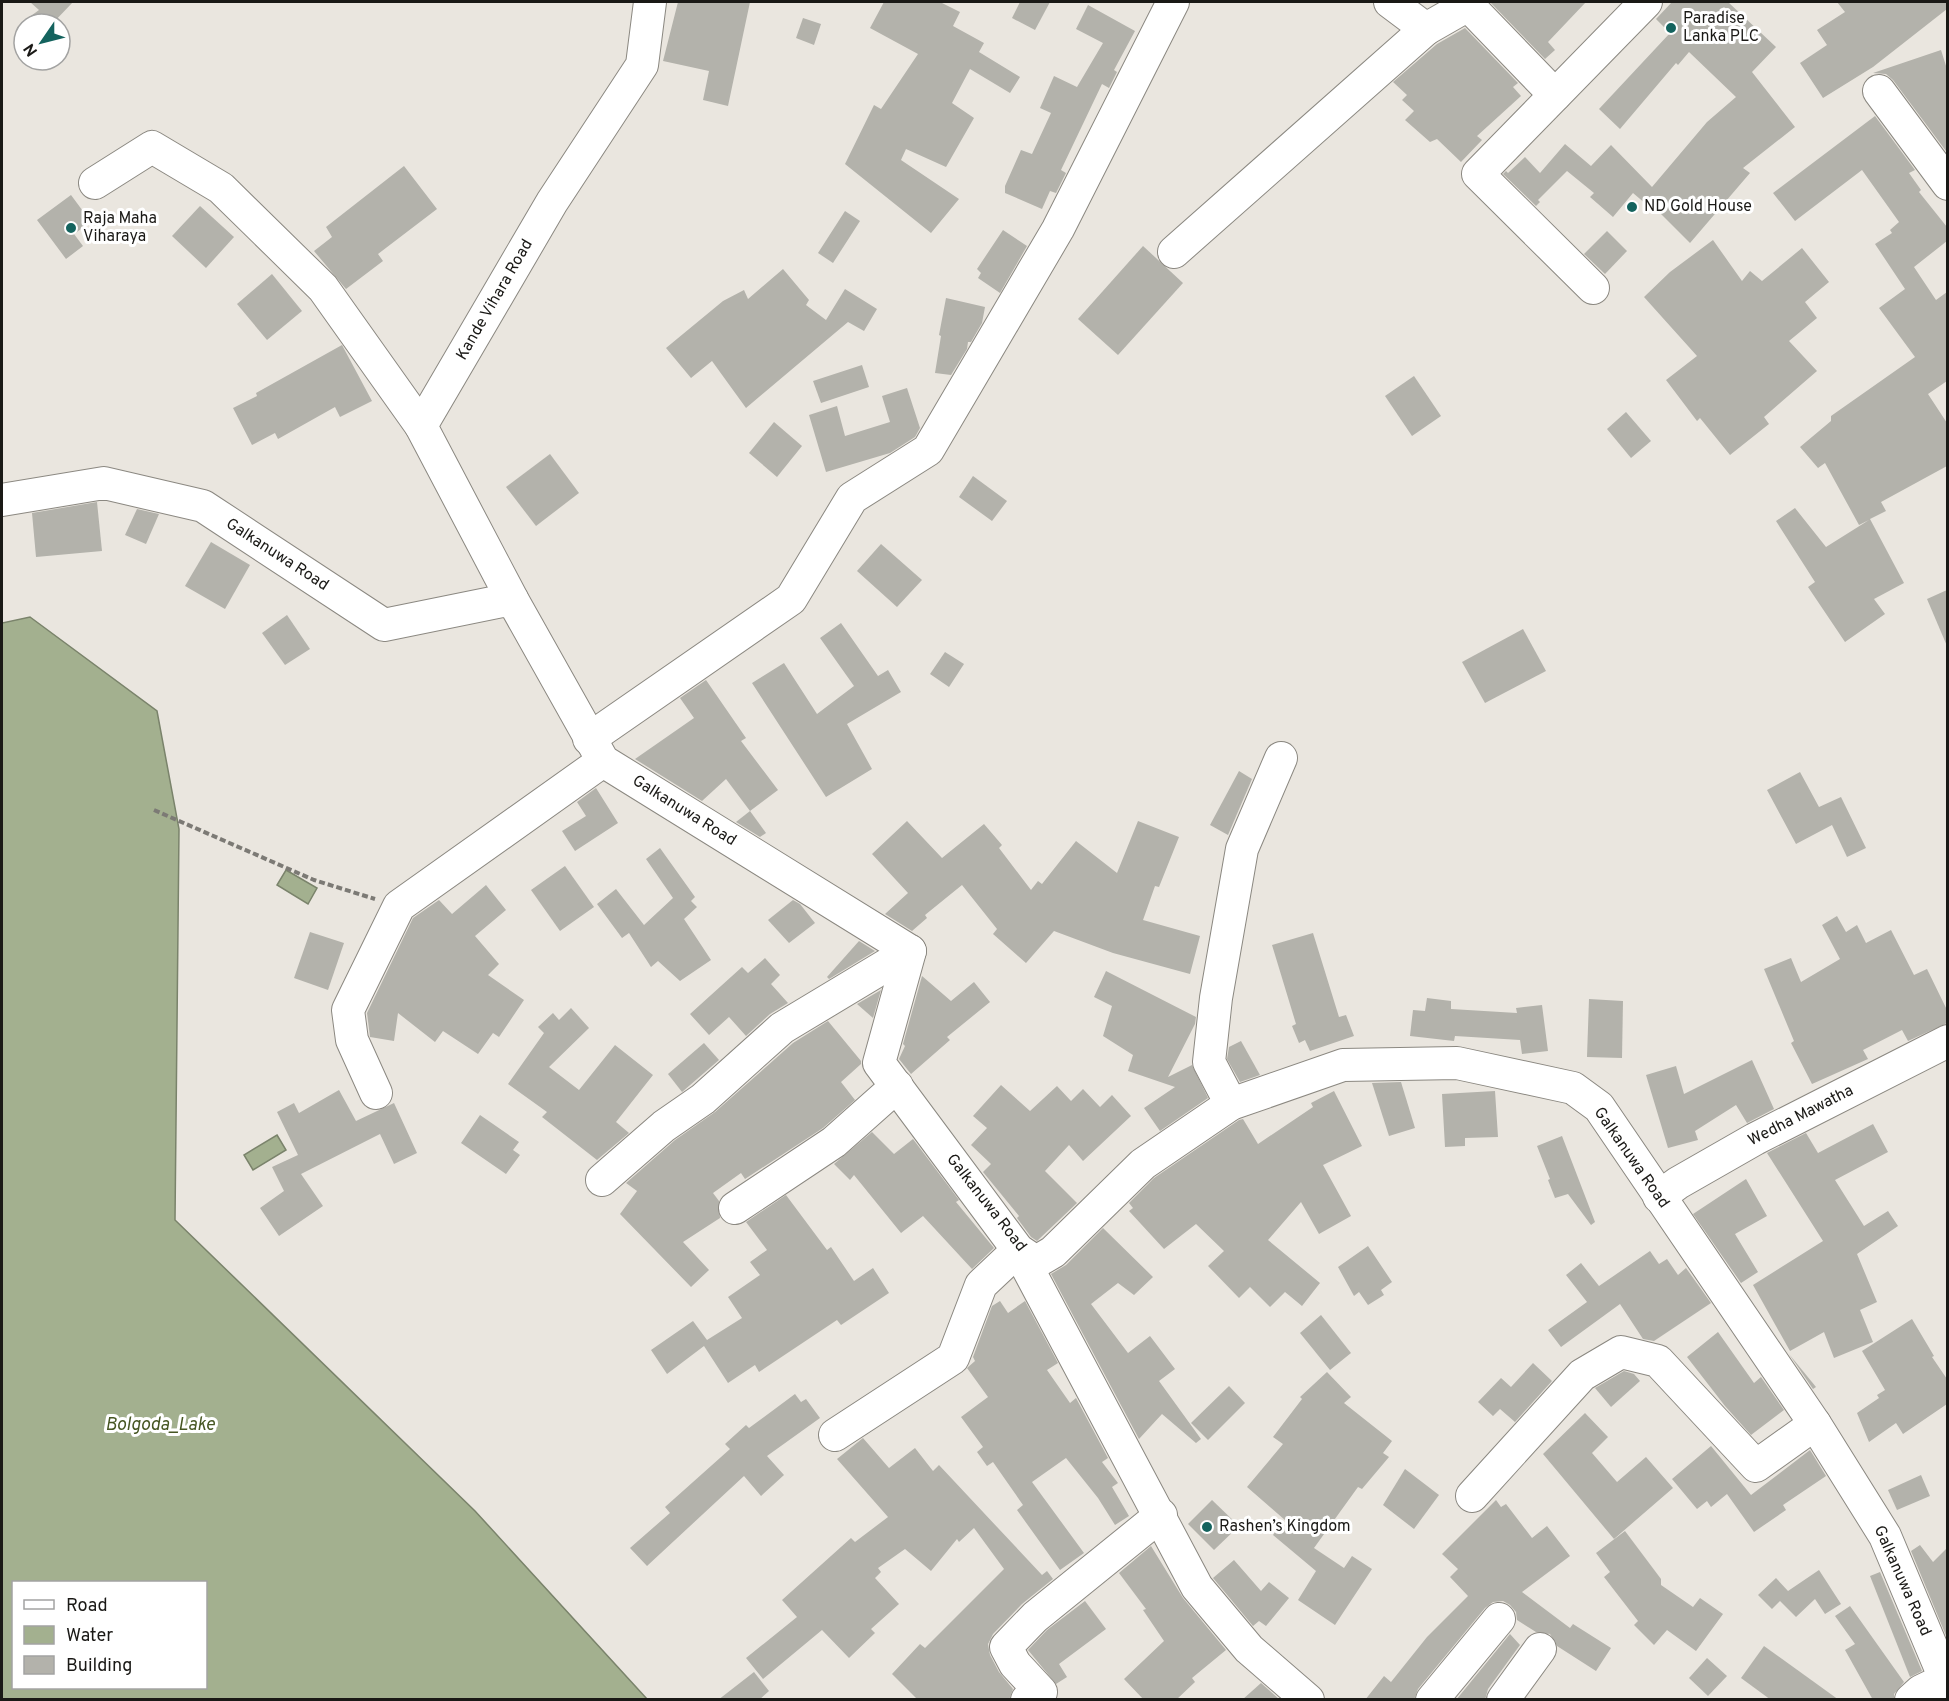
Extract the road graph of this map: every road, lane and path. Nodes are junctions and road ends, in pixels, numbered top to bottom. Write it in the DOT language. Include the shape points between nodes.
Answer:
graph roads {
  1 [pos="650,2"];
  2 [pos="1173,2"];
  3 [pos="1390,2"];
  4 [pos="1646,2"];
  5 [pos="1426,29"];
  6 [pos="1880,91"];
  7 [pos="1555,95"];
  8 [pos="95,183"];
  9 [pos="1947,184"];
  10 [pos="1174,252"];
  11 [pos="1593,288"];
  12 [pos="421,426"];
  13 [pos="2,500"];
  14 [pos="512,599"];
  15 [pos="596,750"];
  16 [pos="1281,758"];
  17 [pos="154,810"];
  18 [pos="399,906"];
  19 [pos="910,951"];
  20 [pos="1947,1041"];
  21 [pos="897,1086"];
  22 [pos="376,1093"];
  23 [pos="1231,1104"];
  24 [pos="602,1180"];
  25 [pos="1659,1197"];
  26 [pos="735,1208"];
  27 [pos="1018,1250"];
  28 [pos="1815,1424"];
  29 [pos="835,1435"];
  30 [pos="1472,1496"];
  31 [pos="1161,1515"];
  32 [pos="1499,1620"];
  33 [pos="1540,1649"];
  34 [pos="1946,1681"];
  35 [pos="1027,1700"];
  36 [pos="1308,1700"];
  37 [pos="1432,1700"];
  38 [pos="1503,1700"];
  39 [pos="1911,1700"];
  1 -- 12 [label="street, Kande Vihara Road" via="642,65 552,202"];
  2 -- 15 [label="street" via="1058,230 928,450 852,498 791,598"];
  3 -- 5 [label="street"];
  4 -- 7 [label="street"];
  5 -- 7 [label="street" via="1468,5"];
  5 -- 10 [label="street"];
  6 -- 9 [label="street"];
  7 -- 11 [label="street" via="1478,174"];
  8 -- 12 [label="street" via="152,147 221,188 323,288"];
  12 -- 14 [label="street"];
  13 -- 14 [label="street, Galkanuwa Road" via="104,483 203,506 384,625"];
  14 -- 15 [label="street, Galkanuwa Road"];
  15 -- 18 [label="street"];
  15 -- 19 [label="street, Galkanuwa Road"];
  16 -- 23 [label="street" via="1242,849 1216,998 1209,1062"];
  17 -- 18 [label="path" via="314,880"];
  18 -- 22 [label="street" via="348,1010 352,1040"];
  19 -- 21 [label="street, Galkanuwa Road" via="879,1063"];
  19 -- 24 [label="street" via="782,1028 704,1099 664,1126"];
  20 -- 25 [label="street, Wedha Mawatha" via="1755,1139"];
  21 -- 26 [label="street" via="834,1142"];
  21 -- 27 [label="street, Galkanuwa Road"];
  23 -- 25 [label="street, Galkanuwa Road" via="1343,1065 1457,1063 1573,1088 1599,1107"];
  23 -- 27 [label="street, Galkanuwa Road" via="1143,1164 1053,1252 1036,1262"];
  25 -- 28 [label="street, Galkanuwa Road"];
  27 -- 29 [label="street" via="981,1285 953,1358"];
  27 -- 31 [label="street"];
  28 -- 30 [label="street" via="1756,1466 1658,1361 1622,1352 1582,1375"];
  28 -- 34 [label="street, Galkanuwa Road" via="1885,1536"];
  31 -- 35 [label="street" via="1035,1617 1006,1647 1015,1664 1041,1692"];
  31 -- 36 [label="street" via="1197,1587 1249,1649"];
  32 -- 37 [label="street"];
  33 -- 38 [label="street"];
  34 -- 39 [label="street" via="1921,1690"];
}
